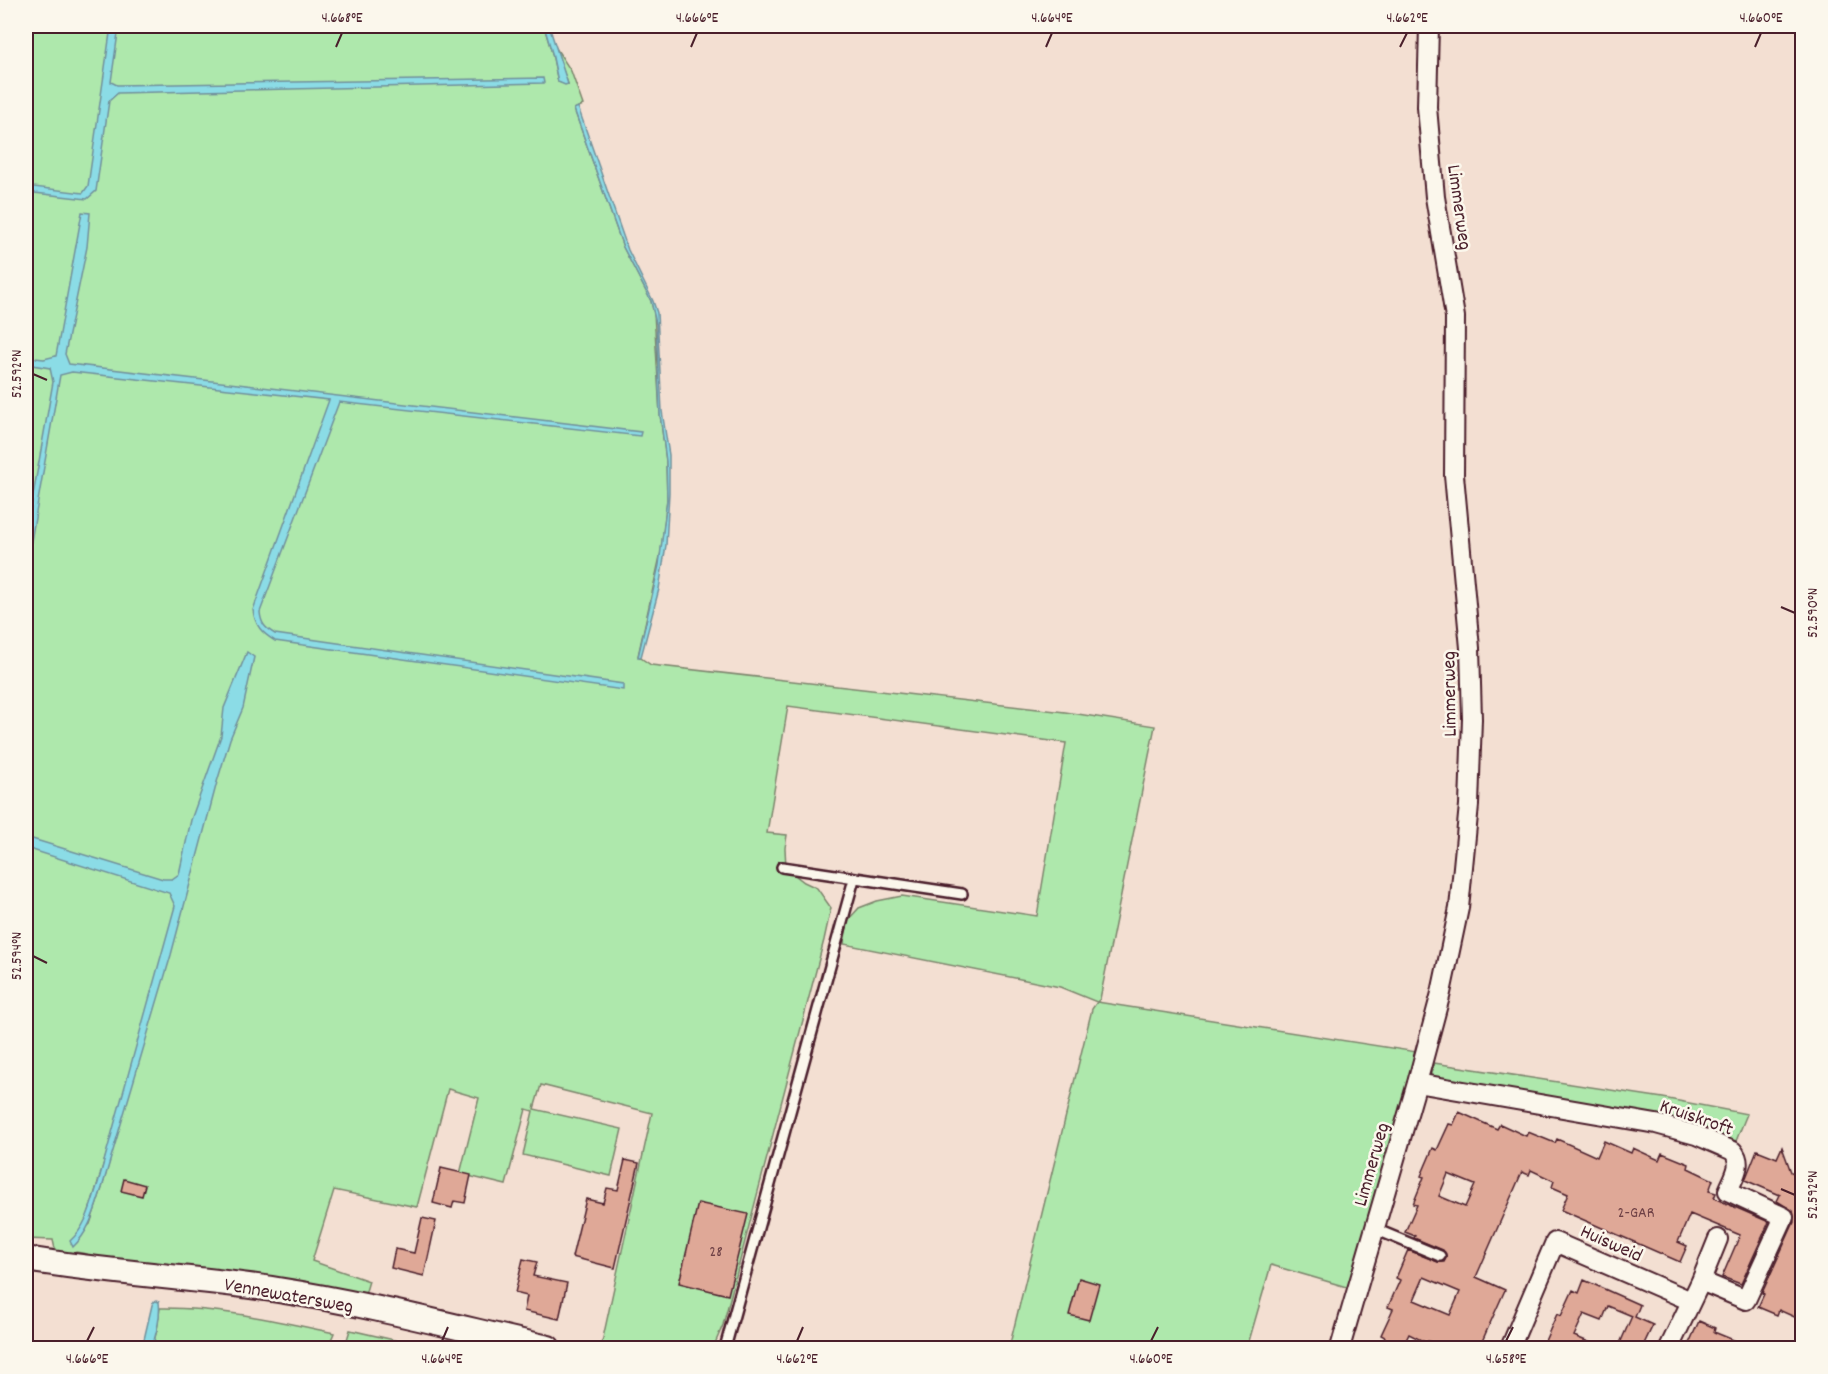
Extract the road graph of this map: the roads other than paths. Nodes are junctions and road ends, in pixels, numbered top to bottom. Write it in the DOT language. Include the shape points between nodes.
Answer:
graph roads {
  1 [pos="1429,26"];
  2 [pos="782,867"];
  3 [pos="854,879"];
  4 [pos="962,894"];
  5 [pos="1417,1083"];
  6 [pos="1375,1229"];
  7 [pos="1718,1239"];
  8 [pos="1440,1256"];
  9 [pos="26,1259"];
  10 [pos="1701,1281"];
  11 [pos="1691,1301"];
  12 [pos="548,1348"];
  13 [pos="725,1348"];
  14 [pos="1340,1348"];
  15 [pos="1510,1348"];
  16 [pos="1669,1348"];
  1 -- 5 [label="street, Limmerweg" via="1427,106 1434,186 1455,317 1454,475 1470,648 1472,719 1459,908"];
  2 -- 3 [label="lane"];
  3 -- 4 [label="lane"];
  3 -- 13 [label="lane"];
  5 -- 6 [label="street, Limmerweg"];
  5 -- 10 [label="street, Kruiskroft" via="1656,1124 1733,1151 1739,1165 1728,1191 1784,1217 1746,1300"];
  6 -- 8 [label="lane"];
  6 -- 14 [label="street, Limmerweg"];
  7 -- 10 [label="street"];
  9 -- 12 [label="street, Vennewatersweg" via="315,1296"];
  10 -- 11 [label="street"];
  11 -- 15 [label="street, Huisweid" via="1555,1242"];
  11 -- 16 [label="street"];
}
